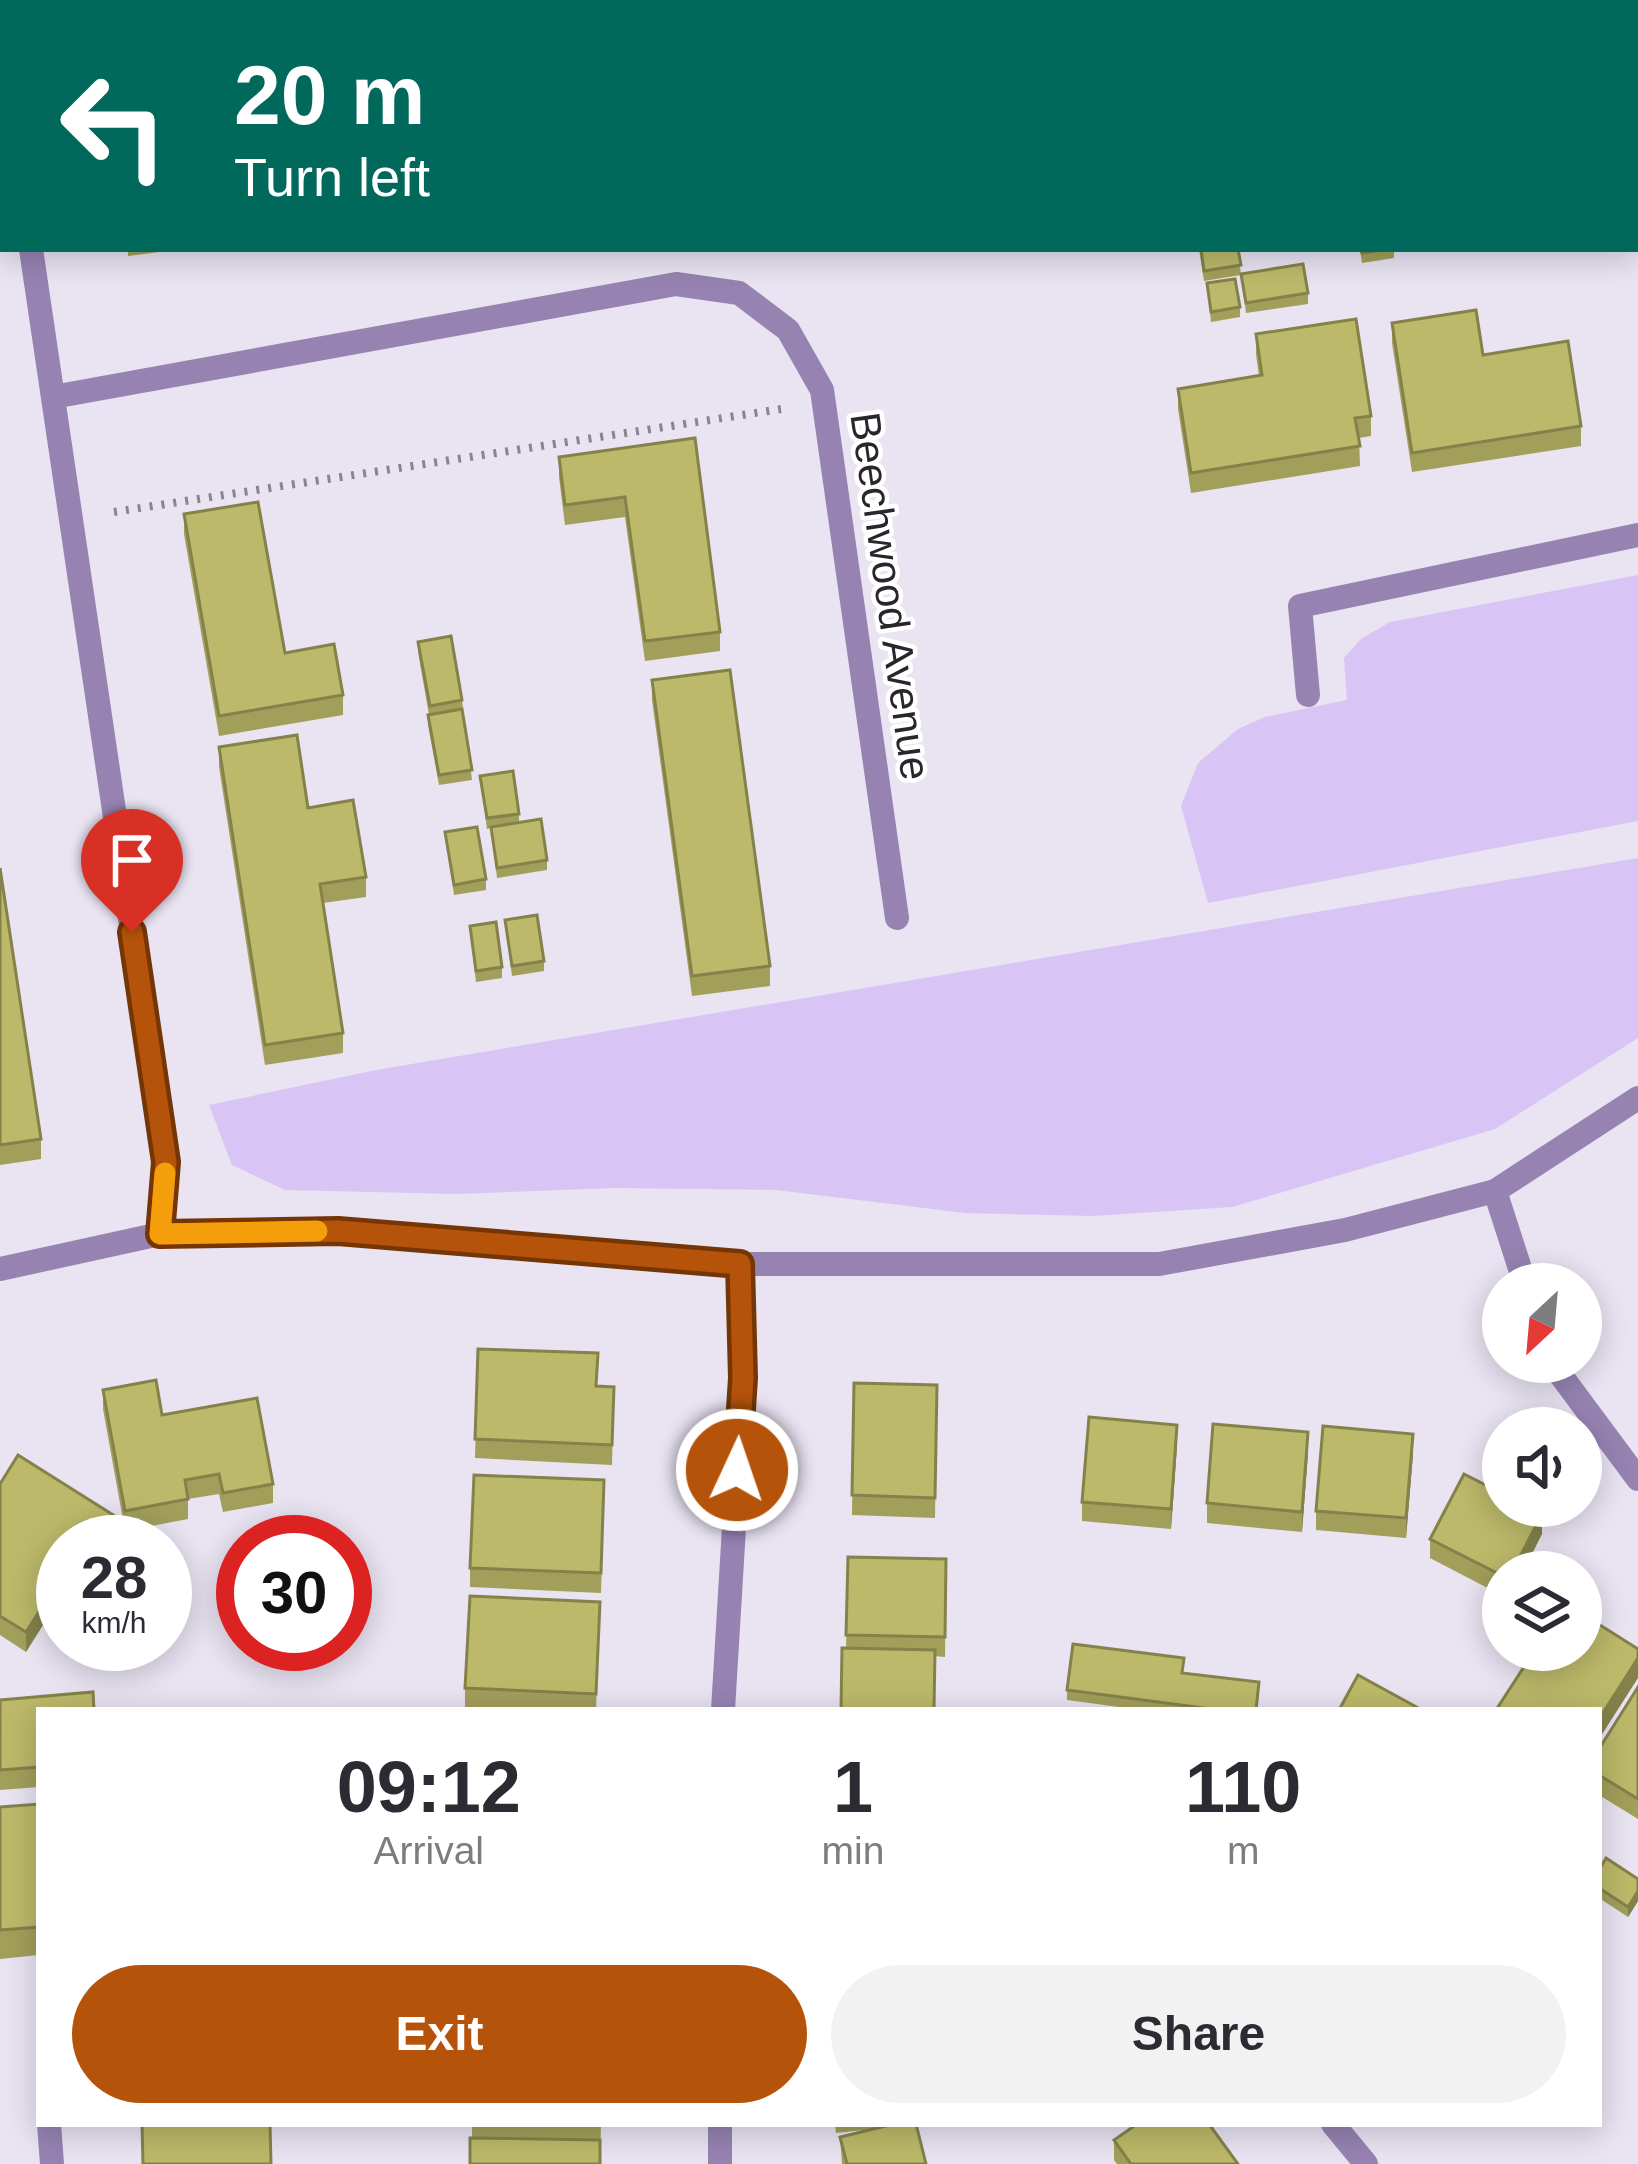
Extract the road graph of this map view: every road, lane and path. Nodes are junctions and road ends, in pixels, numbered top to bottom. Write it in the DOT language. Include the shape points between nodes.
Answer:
graph roads {
  1 [pos="31,252"];
  2 [pos="53,398"];
  3 [pos="824,402"];
  4 [pos="71,519"];
  5 [pos="1638,535"];
  6 [pos="1308,695"];
  7 [pos="897,918"];
  8 [pos="1638,1099"];
  9 [pos="1496,1191"];
  10 [pos="160,1234"];
  11 [pos="1519,1263"];
  12 [pos="740,1264"];
  13 [pos="0,1269"];
  14 [pos="1567,1383"];
  15 [pos="1638,1479"];
  16 [pos="723,1707"];
  17 [pos="50,2127"];
  18 [pos="720,2127"];
  19 [pos="1336,2127"];
  20 [pos="52,2164"];
  21 [pos="720,2164"];
  22 [pos="1366,2164"];
  1 -- 2 [label="street"];
  2 -- 3 [label="street, Beechwood Avenue" via="676,284 739,293 788,330"];
  2 -- 4 [label="street"];
  3 -- 4 [label="path"];
  3 -- 7 [label="street, Beechwood Avenue"];
  4 -- 10 [label="street" via="166,1162"];
  5 -- 6 [label="street" via="1300,606"];
  8 -- 9 [label="street"];
  9 -- 11 [label="street"];
  9 -- 12 [label="street" via="1345,1230 1159,1264"];
  10 -- 12 [label="street" via="338,1231"];
  10 -- 13 [label="street"];
  12 -- 16 [label="street" via="743,1378"];
  14 -- 15 [label="street"];
  17 -- 20 [label="street"];
  18 -- 21 [label="street"];
  19 -- 22 [label="street"];
}
